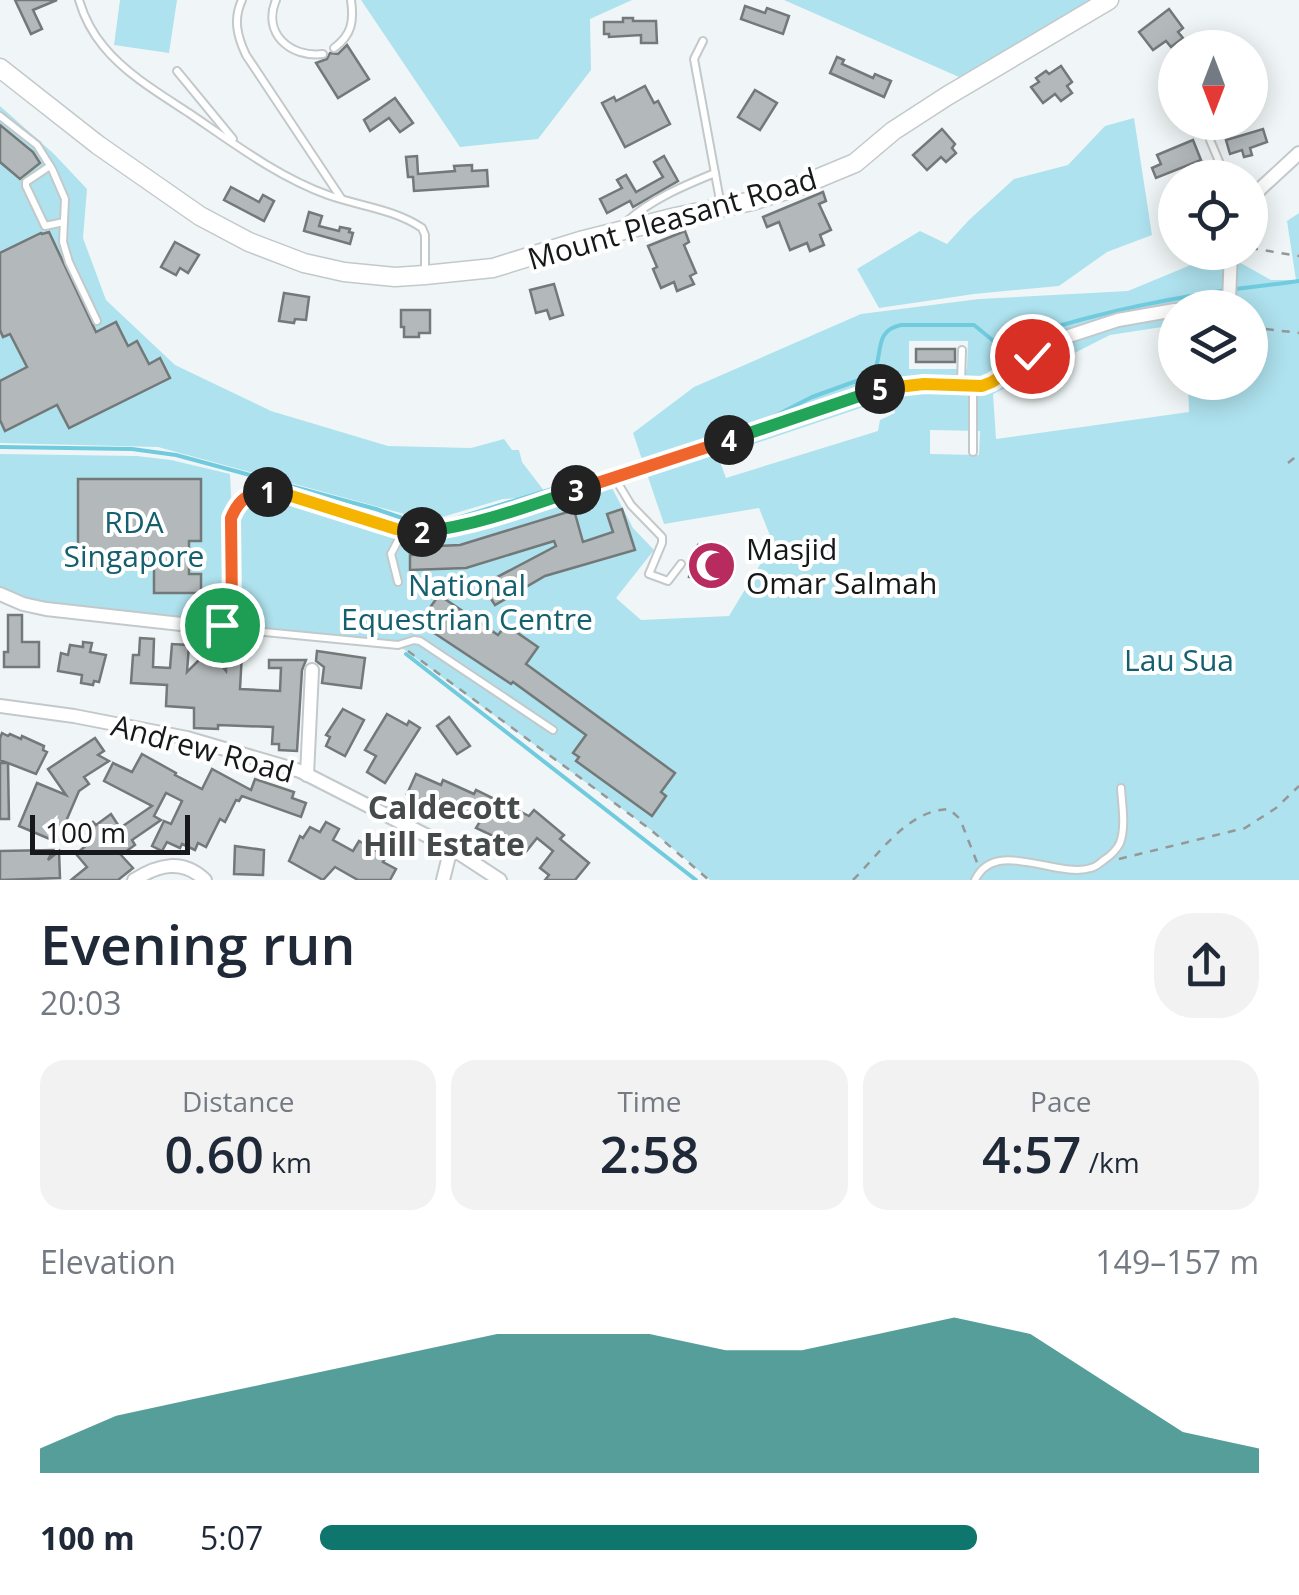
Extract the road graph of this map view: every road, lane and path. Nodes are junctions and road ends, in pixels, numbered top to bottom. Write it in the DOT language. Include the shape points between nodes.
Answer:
graph roads {
  1 [pos="80,0"];
  2 [pos="242,0"];
  3 [pos="276,0"];
  4 [pos="351,0"];
  5 [pos="1110,0"];
  6 [pos="703,41"];
  7 [pos="334,48"];
  8 [pos="322,54"];
  9 [pos="0,68"];
  10 [pos="177,72"];
  11 [pos="0,116"];
  12 [pos="1210,140"];
  13 [pos="241,148"];
  14 [pos="1299,153"];
  15 [pos="1218,160"];
  16 [pos="50,166"];
  17 [pos="715,173"];
  18 [pos="1268,182"];
  19 [pos="341,199"];
  20 [pos="721,208"];
  21 [pos="64,222"];
  22 [pos="619,231"];
  23 [pos="1268,251"];
  24 [pos="1299,256"];
  25 [pos="425,275"];
  26 [pos="1158,313"];
  27 [pos="98,321"];
  28 [pos="1268,329"];
  29 [pos="1299,333"];
  30 [pos="962,350"];
  31 [pos="967,386"];
  32 [pos="972,452"];
  33 [pos="1299,454"];
  34 [pos="1288,463"];
  35 [pos="616,478"];
  36 [pos="404,530"];
  37 [pos="681,564"];
  38 [pos="398,582"];
  39 [pos="0,594"];
  40 [pos="218,628"];
  41 [pos="398,645"];
  42 [pos="312,670"];
  43 [pos="0,706"];
  44 [pos="553,730"];
  45 [pos="307,775"];
  46 [pos="1299,786"];
  47 [pos="1121,788"];
  48 [pos="451,848"];
  49 [pos="1109,857"];
  50 [pos="980,870"];
  51 [pos="134,880"];
  52 [pos="205,880"];
  53 [pos="443,880"];
  54 [pos="500,880"];
  55 [pos="709,880"];
  56 [pos="853,880"];
  57 [pos="975,880"];
  1 -- 13 [label="lane" via="105,49"];
  2 -- 19 [label="lane" via="237,26 246,55"];
  3 -- 8 [label="lane" via="274,31 288,48"];
  4 -- 7 [label="lane" via="354,20"];
  5 -- 20 [label="street, Mount Pleasant Road" via="947,96 854,164"];
  6 -- 17 [label="lane" via="694,59"];
  9 -- 25 [label="street, Mount Pleasant Road" via="98,146 249,242 344,272"];
  10 -- 13 [label="lane"];
  11 -- 16 [label="lane" via="37,145"];
  12 -- 15 [label="lane"];
  13 -- 19 [label="lane"];
  14 -- 18 [label="street"];
  16 -- 21 [label="lane" via="66,199"];
  16 -- 21 [label="lane" via="26,186 46,226"];
  17 -- 20 [label="lane"];
  17 -- 22 [label="lane" via="642,208"];
  19 -- 25 [label="lane" via="422,228"];
  20 -- 22 [label="street, Mount Pleasant Road"];
  21 -- 27 [label="lane" via="69,262"];
  22 -- 25 [label="street, Mount Pleasant Road" via="493,268"];
  23 -- 24 [label="path"];
  26 -- 31 [label="street" via="1088,328 992,382"];
  28 -- 29 [label="path"];
  30 -- 31 [label="lane"];
  31 -- 32 [label="lane"];
  31 -- 35 [label="street" via="885,388"];
  33 -- 34 [label="path"];
  35 -- 36 [label="street" via="460,526"];
  35 -- 37 [label="lane" via="662,537 648,574 668,581"];
  36 -- 38 [label="lane" via="392,554"];
  36 -- 40 [label="street" via="285,494 253,493 231,518 232,610"];
  39 -- 40 [label="street" via="46,609"];
  40 -- 41 [label="lane"];
  41 -- 44 [label="lane" via="425,644"];
  41 -- 55 [label="path" via="652,830"];
  42 -- 45 [label="street"];
  43 -- 45 [label="street, Andrew Road" via="187,738"];
  45 -- 48 [label="street, Andrew Road"];
  46 -- 49 [label="path" via="1246,828"];
  47 -- 49 [label="lane" via="1123,822"];
  48 -- 53 [label="street"];
  48 -- 54 [label="street, Andrew Road"];
  49 -- 50 [label="lane" via="1091,868 997,861"];
  50 -- 56 [label="path" via="960,819 949,809 934,809 909,823"];
  50 -- 57 [label="lane"];
  51 -- 52 [label="street" via="160,866 182,865"];
}
